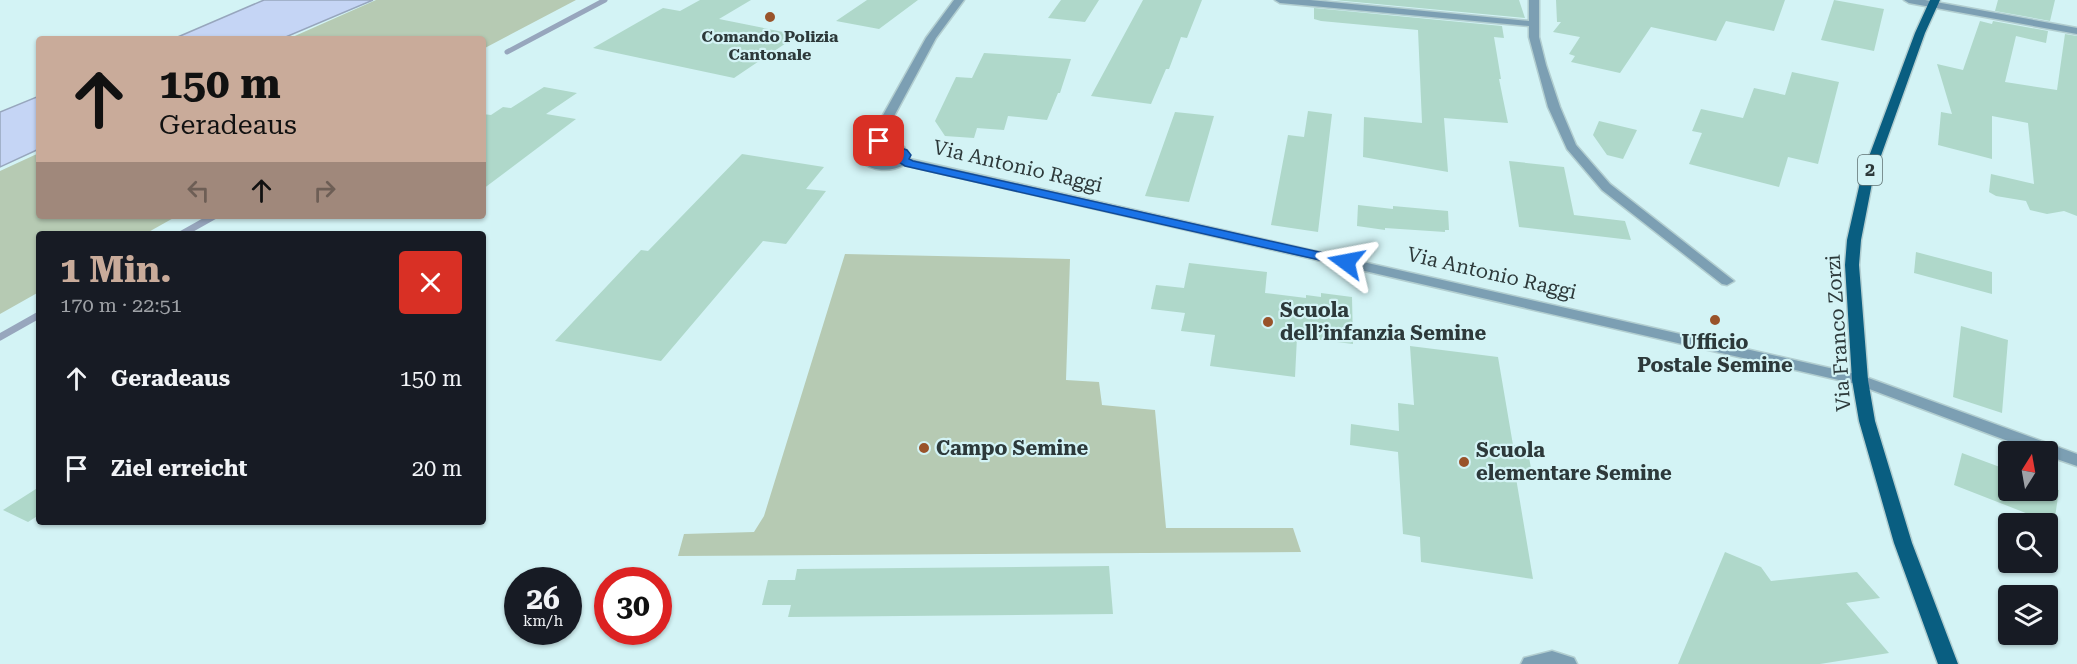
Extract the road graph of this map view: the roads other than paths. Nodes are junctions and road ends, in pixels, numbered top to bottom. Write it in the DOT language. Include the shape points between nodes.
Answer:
graph roads {
  1 [pos="959,0"];
  2 [pos="1280,0"];
  3 [pos="1287,0"];
  4 [pos="1534,0"];
  5 [pos="1909,0"];
  6 [pos="1934,2"];
  7 [pos="1534,24"];
  8 [pos="2077,31"];
  9 [pos="885,147"];
  10 [pos="903,161"];
  11 [pos="1727,281"];
  12 [pos="1860,380"];
  13 [pos="2077,460"];
  14 [pos="1531,664"];
  15 [pos="1567,664"];
  16 [pos="1948,664"];
  1 -- 9 [label="street" via="931,38 879,133 879,141"];
  2 -- 3 [label="street"];
  3 -- 7 [label="street"];
  4 -- 7 [label="street"];
  5 -- 6 [label="street"];
  6 -- 8 [label="street"];
  6 -- 12 [label="main road, Via Franco Zorzi / 2" via="1867,178 1858,218 1852,265"];
  7 -- 11 [label="street" via="1541,65 1571,146 1606,187"];
  9 -- 10 [label="street" via="904,152"];
  9 -- 10 [label="street" via="869,152 867,161 881,166"];
  10 -- 12 [label="street, Via Antonio Raggi"];
  12 -- 13 [label="street, Via Antonio Raggi"];
  12 -- 16 [label="main road, Via Franco Zorzi / 2" via="1867,421 1903,543"];
  14 -- 15 [label="street" via="1552,660"];
}
